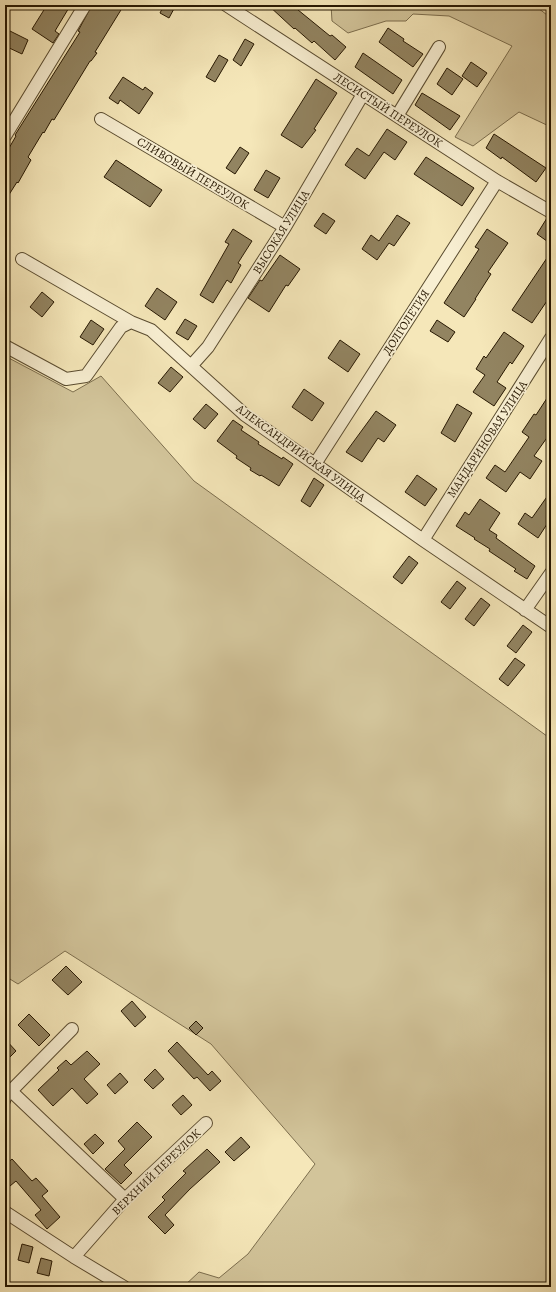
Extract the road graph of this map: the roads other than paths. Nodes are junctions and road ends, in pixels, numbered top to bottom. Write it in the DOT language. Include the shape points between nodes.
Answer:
graph roads {
  1 [pos="85,5"];
  2 [pos="226,5"];
  3 [pos="438,47"];
  4 [pos="363,94"];
  5 [pos="397,116"];
  6 [pos="101,119"];
  7 [pos="5,136"];
  8 [pos="497,181"];
  9 [pos="551,212"];
  10 [pos="285,228"];
  11 [pos="22,259"];
  12 [pos="131,322"];
  13 [pos="551,338"];
  14 [pos="5,346"];
  15 [pos="191,366"];
  16 [pos="315,464"];
  17 [pos="423,540"];
  18 [pos="551,573"];
  19 [pos="525,610"];
  20 [pos="551,627"];
  21 [pos="72,1029"];
  22 [pos="8,1090"];
  23 [pos="5,1106"];
  24 [pos="206,1123"];
  25 [pos="125,1199"];
  26 [pos="5,1212"];
  27 [pos="74,1257"];
  28 [pos="124,1287"];
  1 -- 7 [label="street"];
  2 -- 4 [label="street, ЛЕСИСТЫЙ ПЕРЕУЛОК"];
  3 -- 5 [label="street"];
  4 -- 5 [label="street, ЛЕСИСТЫЙ ПЕРЕУЛОК"];
  4 -- 10 [label="street, ВЫСОКАЯ УЛИЦА"];
  5 -- 8 [label="street, ЛЕСИСТЫЙ ПЕРЕУЛОК"];
  6 -- 10 [label="street, СЛИВОВЫЙ ПЕРЕУЛОК"];
  8 -- 9 [label="street, ЛЕСИСТЫЙ ПЕРЕУЛОК"];
  8 -- 16 [label="street, ДОЛГОЛЕТИЯ"];
  10 -- 15 [label="street, ВЫСОКАЯ УЛИЦА" via="208,347"];
  11 -- 12 [label="street, АЛЕКСАНДРИЙСКАЯ УЛИЦА"];
  12 -- 14 [label="street" via="121,327 86,376 66,379"];
  12 -- 15 [label="street, АЛЕКСАНДРИЙСКАЯ УЛИЦА" via="151,330"];
  13 -- 17 [label="street, МАНДАРИНОВАЯ УЛИЦА"];
  15 -- 16 [label="street, АЛЕКСАНДРИЙСКАЯ УЛИЦА" via="245,415"];
  16 -- 17 [label="street, АЛЕКСАНДРИЙСКАЯ УЛИЦА"];
  17 -- 19 [label="street, АЛЕКСАНДРИЙСКАЯ УЛИЦА"];
  18 -- 19 [label="street"];
  19 -- 20 [label="street, АЛЕКСАНДРИЙСКАЯ УЛИЦА"];
  21 -- 22 [label="street"];
  22 -- 23 [label="lane"];
  22 -- 25 [label="street"];
  24 -- 25 [label="street, ВЕРХНИЙ ПЕРЕУЛОК"];
  25 -- 27 [label="street, ВЕРХНИЙ ПЕРЕУЛОК"];
  26 -- 27 [label="street"];
  27 -- 28 [label="street"];
}
